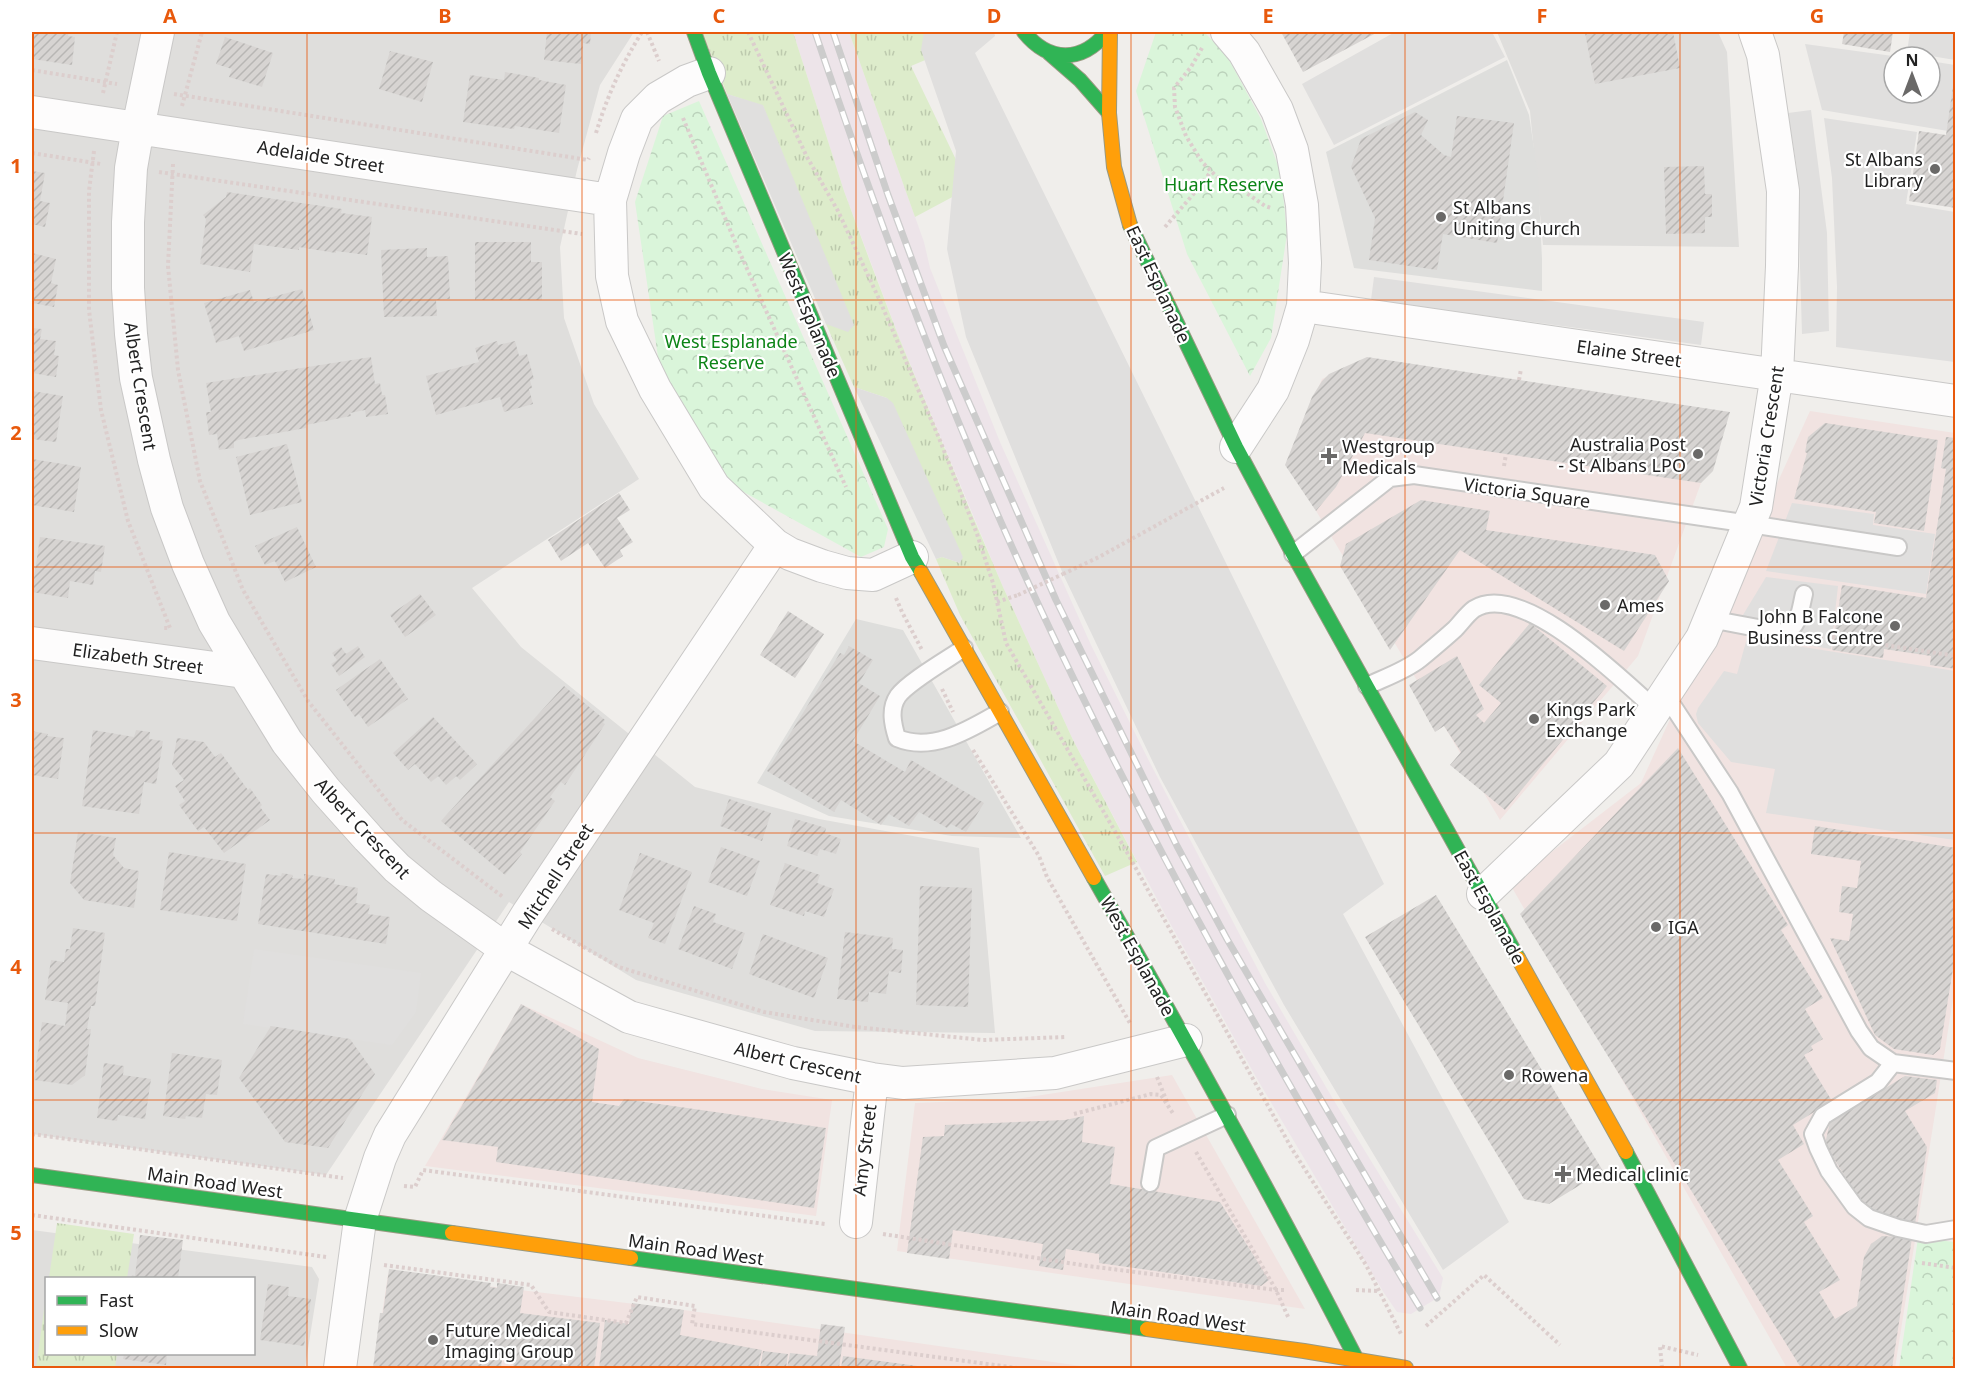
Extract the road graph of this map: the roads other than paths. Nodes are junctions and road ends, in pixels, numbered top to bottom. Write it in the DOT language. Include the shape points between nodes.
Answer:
graph roads {
  1 [pos="158,32"];
  2 [pos="694,32"];
  3 [pos="1024,32"];
  4 [pos="1109,32"];
  5 [pos="1755,32"];
  6 [pos="1216,37"];
  7 [pos="1049,53"];
  8 [pos="709,73"];
  9 [pos="32,112"];
  10 [pos="1109,113"];
  11 [pos="138,128"];
  12 [pos="610,200"];
  13 [pos="1303,306"];
  14 [pos="1777,374"];
  15 [pos="1956,401"];
  16 [pos="1243,460"];
  17 [pos="1750,524"];
  18 [pos="775,545"];
  19 [pos="1898,547"];
  20 [pos="1293,554"];
  21 [pos="912,557"];
  22 [pos="1804,594"];
  23 [pos="1710,619"];
  24 [pos="32,643"];
  25 [pos="964,648"];
  26 [pos="244,672"];
  27 [pos="1367,686"];
  28 [pos="1660,701"];
  29 [pos="1000,712"];
  30 [pos="1483,894"];
  31 [pos="507,950"];
  32 [pos="1186,1040"];
  33 [pos="1893,1063"];
  34 [pos="1956,1071"];
  35 [pos="872,1079"];
  36 [pos="1227,1115"];
  37 [pos="32,1174"];
  38 [pos="1150,1183"];
  39 [pos="360,1220"];
  40 [pos="854,1226"];
  41 [pos="1956,1229"];
  42 [pos="1359,1364"];
  43 [pos="340,1368"];
  44 [pos="1406,1368"];
  45 [pos="1740,1368"];
  1 -- 11 [label="street, Albert Crescent"];
  2 -- 8 [label="street, West Esplanade"];
  3 -- 7 [label="street" via="1037,47"];
  4 -- 7 [label="street" via="1092,49 1078,54"];
  4 -- 10 [label="street, East Esplanade"];
  5 -- 14 [label="street, Victoria Crescent" via="1783,191"];
  6 -- 13 [label="street" via="1244,52 1277,110 1292,150 1302,214"];
  7 -- 10 [label="street"];
  8 -- 12 [label="street" via="658,98 637,119"];
  8 -- 21 [label="street, West Esplanade"];
  9 -- 11 [label="street, Adelaide Street"];
  10 -- 16 [label="street, East Esplanade" via="1114,167 1132,230"];
  11 -- 12 [label="street, Adelaide Street"];
  11 -- 26 [label="street, Albert Crescent" via="131,168 128,288 143,416 167,508 188,564 214,622"];
  12 -- 18 [label="street" via="612,276 622,321 654,389 714,487"];
  13 -- 14 [label="street, Elaine Street"];
  13 -- 16 [label="street" via="1293,340"];
  14 -- 15 [label="street, Elaine Street"];
  14 -- 17 [label="street, Victoria Crescent"];
  16 -- 20 [label="street, East Esplanade"];
  17 -- 19 [label="lane, Victoria Square"];
  17 -- 20 [label="lane, Victoria Square" via="1414,476 1390,478"];
  17 -- 23 [label="street, Victoria Crescent"];
  18 -- 21 [label="street" via="847,573 873,575"];
  18 -- 31 [label="street, Mitchell Street"];
  20 -- 27 [label="street, East Esplanade"];
  21 -- 25 [label="street, West Esplanade"];
  22 -- 23 [label="lane" via="1797,623 1784,633"];
  23 -- 28 [label="street, Victoria Crescent" via="1702,638"];
  24 -- 26 [label="street, Elizabeth Street"];
  25 -- 29 [label="street, West Esplanade"];
  25 -- 29 [label="lane" via="898,697 892,716 897,738 945,740"];
  26 -- 31 [label="street, Albert Crescent" via="287,742 368,838 422,889"];
  27 -- 28 [label="lane" via="1417,661 1474,609 1507,603 1544,618"];
  27 -- 30 [label="street, East Esplanade"];
  28 -- 30 [label="street, Victoria Crescent" via="1618,764"];
  28 -- 33 [label="lane" via="1730,793 1859,1031 1871,1048"];
  29 -- 32 [label="street, West Esplanade"];
  30 -- 45 [label="street, East Esplanade" via="1634,1166"];
  31 -- 35 [label="street, Albert Crescent" via="629,1017 794,1063"];
  31 -- 39 [label="street, Mitchell Street" via="390,1135"];
  32 -- 35 [label="street, Albert Crescent" via="1055,1073 903,1083"];
  32 -- 36 [label="street, West Esplanade"];
  33 -- 34 [label="lane"];
  33 -- 41 [label="lane" via="1878,1082 1823,1116 1814,1134 1818,1148 1855,1207 1869,1218 1926,1234"];
  35 -- 40 [label="street, Amy Street"];
  36 -- 38 [label="lane" via="1156,1148"];
  36 -- 42 [label="street, West Esplanade"];
  37 -- 39 [label="street, Main Road West"];
  39 -- 42 [label="street, Main Road West"];
  39 -- 43 [label="street, Mitchell Street"];
  42 -- 44 [label="street, Main Road West"];
}
